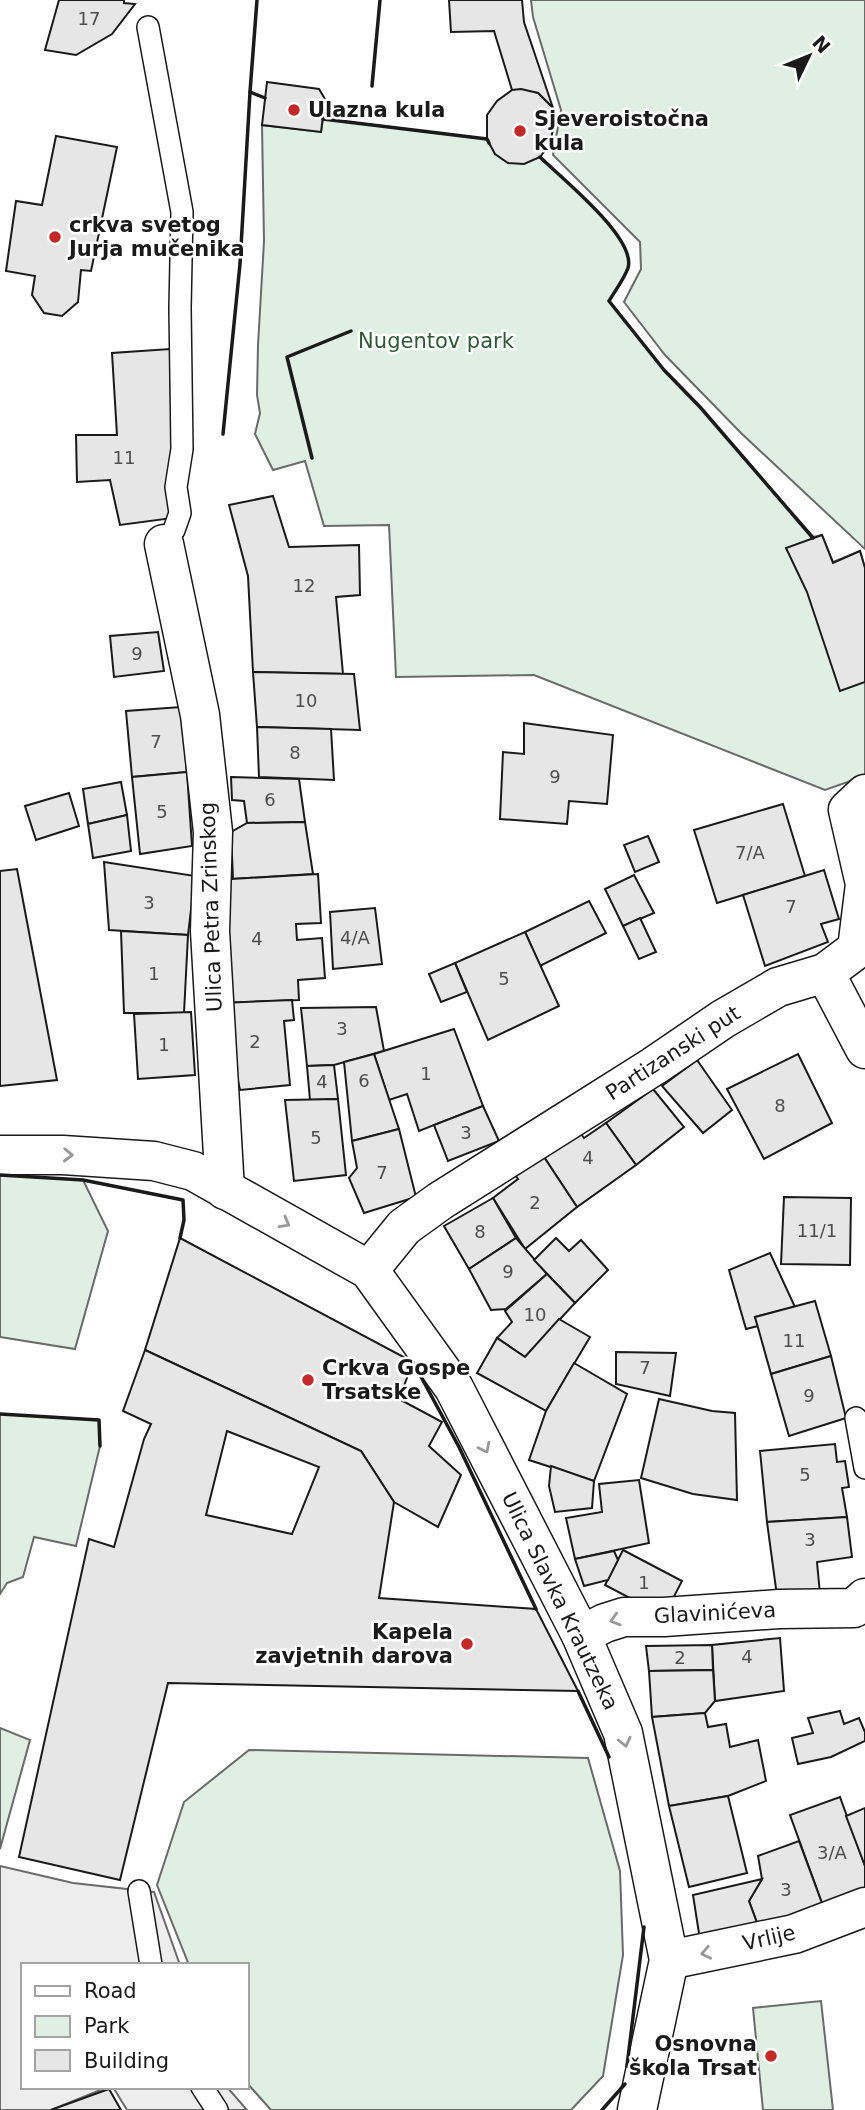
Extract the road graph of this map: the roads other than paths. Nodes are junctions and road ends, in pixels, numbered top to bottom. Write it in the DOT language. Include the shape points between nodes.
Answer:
graph roads {
  1 [pos="148,27"];
  2 [pos="164,544"];
  3 [pos="865,794"];
  4 [pos="825,973"];
  5 [pos="865,1049"];
  6 [pos="0,1155"];
  7 [pos="225,1190"];
  8 [pos="369,1270"];
  9 [pos="856,1418"];
  10 [pos="865,1468"];
  11 [pos="861,1611"];
  12 [pos="581,1635"];
  13 [pos="139,1891"];
  14 [pos="865,1907"];
  15 [pos="669,1960"];
  16 [pos="151,1963"];
  17 [pos="203,2089"];
  18 [pos="217,2110"];
  19 [pos="637,2110"];
  1 -- 2 [label="lane" via="182,212 182,449 176,487 180,513"];
  2 -- 7 [label="street, Ulica Petra Zrinskog" via="200,715 213,832 210,931"];
  3 -- 4 [label="street, Partizanski put" via="848,810 865,884 857,949"];
  4 -- 5 [label="street"];
  4 -- 8 [label="street, Partizanski put" via="778,987 723,1019 440,1201 404,1227"];
  6 -- 7 [label="street, one-way" via="154,1161 193,1171"];
  7 -- 8 [label="street, one-way"];
  8 -- 12 [label="street, Ulica Slavka Krautzeka, one-way" via="454,1388"];
  9 -- 10 [label="lane"];
  11 -- 12 [label="street, Glavinićeva, one-way" via="779,1609 624,1616"];
  12 -- 15 [label="street, Ulica Slavka Krautzeka, one-way" via="623,1733"];
  13 -- 16 [label="lane"];
  14 -- 15 [label="street, Vrlije, one-way" via="794,1934"];
  15 -- 19 [label="street, Ulica Slavka Krautzeka"];
  17 -- 18 [label="lane"];
}
